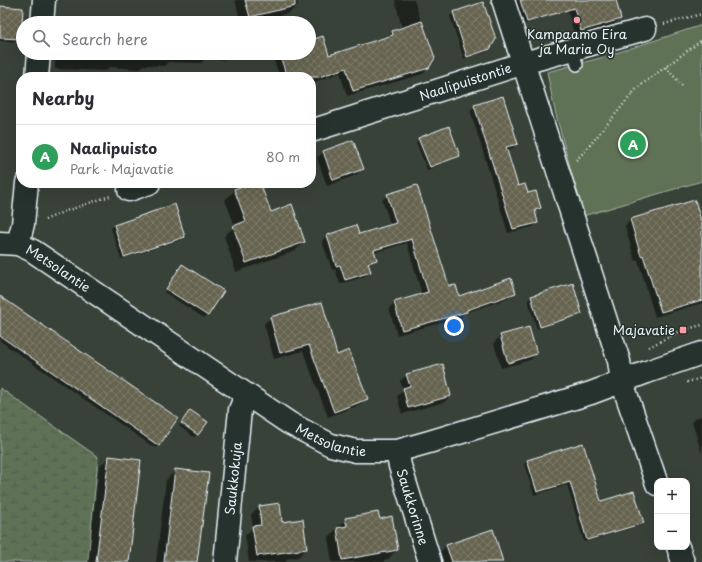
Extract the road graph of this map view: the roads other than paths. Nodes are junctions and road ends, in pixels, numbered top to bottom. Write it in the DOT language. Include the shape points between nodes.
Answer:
graph roads {
  1 [pos="44,0"];
  2 [pos="503,0"];
  3 [pos="43,16"];
  4 [pos="644,29"];
  5 [pos="38,60"];
  6 [pos="524,63"];
  7 [pos="37,72"];
  8 [pos="316,129"];
  9 [pos="26,188"];
  10 [pos="134,188"];
  11 [pos="128,190"];
  12 [pos="14,237"];
  13 [pos="702,353"];
  14 [pos="622,382"];
  15 [pos="246,395"];
  16 [pos="397,451"];
  17 [pos="655,478"];
  18 [pos="679,550"];
  19 [pos="225,562"];
  20 [pos="430,562"];
  21 [pos="683,562"];
  1 -- 3 [label="street"];
  2 -- 6 [label="street"];
  4 -- 6 [label="street, Naalipuistontie" via="575,57"];
  5 -- 7 [label="street"];
  6 -- 8 [label="street, Naalipuistontie"];
  6 -- 14 [label="street" via="619,361"];
  9 -- 12 [label="street"];
  10 -- 11 [label="street"];
  12 -- 15 [label="street, Metsolantie"];
  13 -- 14 [label="street, Metsolantie"];
  14 -- 16 [label="street, Metsolantie"];
  14 -- 17 [label="street"];
  15 -- 16 [label="street, Metsolantie" via="289,423 331,445 356,451"];
  15 -- 19 [label="street, Saukkokuja" via="240,410"];
  16 -- 20 [label="street, Saukkorinne"];
  18 -- 21 [label="street"];
}
